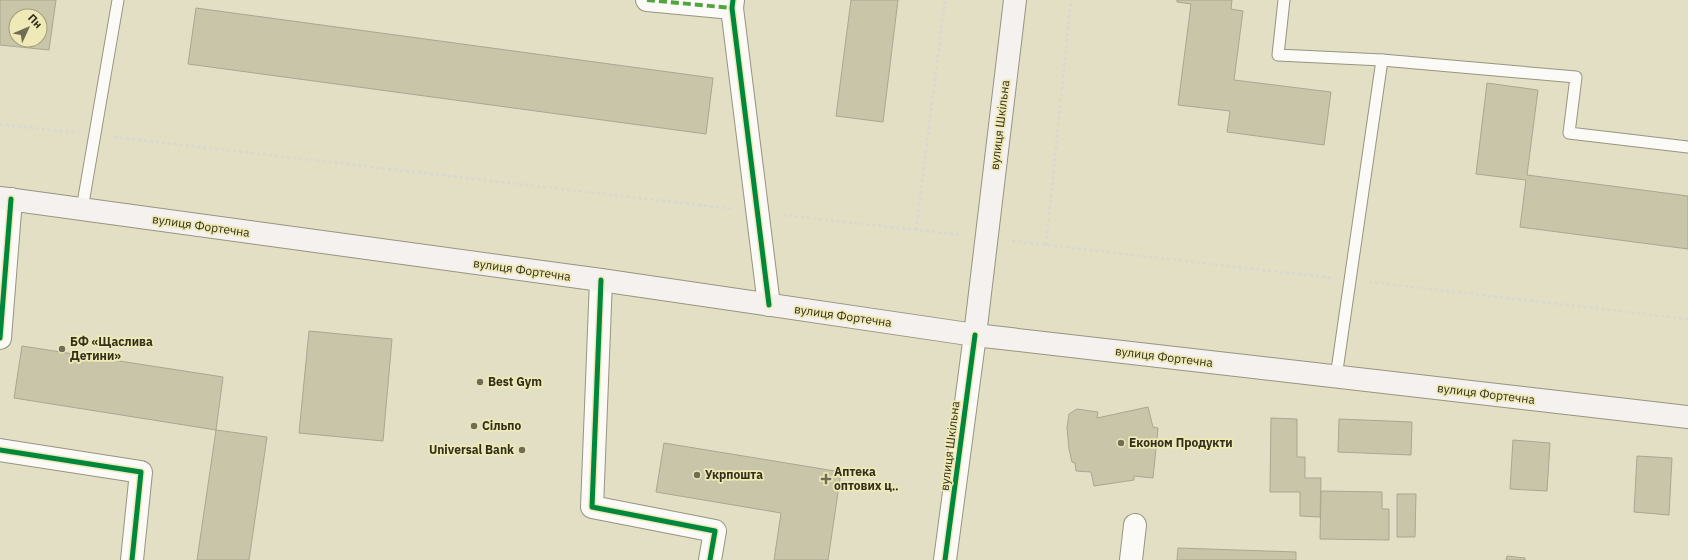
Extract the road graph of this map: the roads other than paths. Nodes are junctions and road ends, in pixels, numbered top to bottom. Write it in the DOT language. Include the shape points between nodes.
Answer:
graph roads {
  1 [pos="118,0"];
  2 [pos="647,0"];
  3 [pos="1015,0"];
  4 [pos="1284,0"];
  5 [pos="733,4"];
  6 [pos="1382,60"];
  7 [pos="1688,147"];
  8 [pos="6,199"];
  9 [pos="82,209"];
  10 [pos="601,280"];
  11 [pos="769,305"];
  12 [pos="974,335"];
  13 [pos="0,338"];
  14 [pos="1336,377"];
  15 [pos="1688,417"];
  16 [pos="0,450"];
  17 [pos="1135,526"];
  18 [pos="132,560"];
  19 [pos="710,560"];
  20 [pos="946,560"];
  21 [pos="1131,560"];
  1 -- 9 [label="lane"];
  2 -- 5 [label="street"];
  3 -- 12 [label="main road, вулиця Шкільна"];
  4 -- 6 [label="lane" via="1278,55"];
  5 -- 11 [label="street"];
  6 -- 7 [label="lane" via="1576,77 1569,132"];
  6 -- 14 [label="lane"];
  8 -- 9 [label="main road, вулиця Фортечна"];
  8 -- 13 [label="street"];
  9 -- 10 [label="main road, вулиця Фортечна"];
  10 -- 11 [label="main road, вулиця Фортечна"];
  10 -- 19 [label="street" via="592,507 715,531"];
  11 -- 12 [label="main road, вулиця Фортечна"];
  12 -- 14 [label="main road, вулиця Фортечна"];
  12 -- 20 [label="street, вулиця Шкільна"];
  14 -- 15 [label="main road, вулиця Фортечна"];
  16 -- 18 [label="street" via="141,472"];
  17 -- 21 [label="street"];
}
